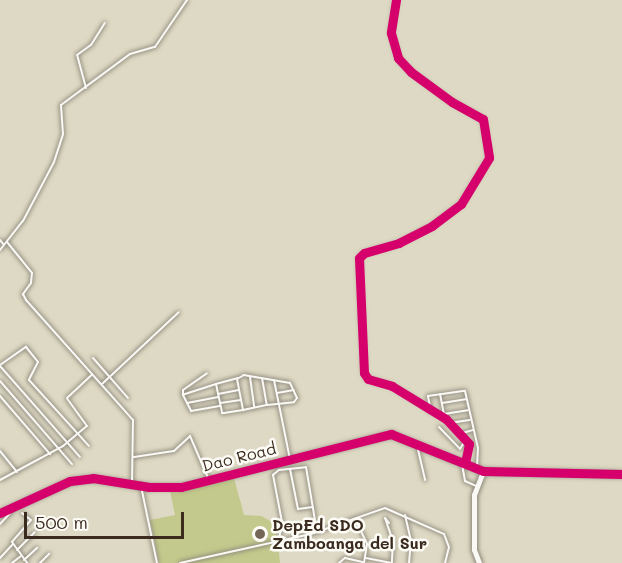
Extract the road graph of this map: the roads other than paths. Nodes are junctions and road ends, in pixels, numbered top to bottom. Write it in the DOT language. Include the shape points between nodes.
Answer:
graph roads {
  1 [pos="186,0"];
  2 [pos="396,0"];
  3 [pos="105,23"];
  4 [pos="86,88"];
  5 [pos="0,240"];
  6 [pos="6,242"];
  7 [pos="4,245"];
  8 [pos="0,250"];
  9 [pos="178,312"];
  10 [pos="93,358"];
  11 [pos="0,365"];
  12 [pos="207,373"];
  13 [pos="92,375"];
  14 [pos="249,376"];
  15 [pos="110,377"];
  16 [pos="237,378"];
  17 [pos="262,378"];
  18 [pos="274,380"];
  19 [pos="0,381"];
  20 [pos="102,384"];
  21 [pos="216,384"];
  22 [pos="239,390"];
  23 [pos="294,390"];
  24 [pos="277,393"];
  25 [pos="183,394"];
  26 [pos="440,394"];
  27 [pos="218,395"];
  28 [pos="0,396"];
  29 [pos="128,398"];
  30 [pos="466,399"];
  31 [pos="241,400"];
  32 [pos="187,403"];
  33 [pos="442,403"];
  34 [pos="279,404"];
  35 [pos="219,405"];
  36 [pos="267,405"];
  37 [pos="254,407"];
  38 [pos="243,410"];
  39 [pos="468,410"];
  40 [pos="431,413"];
  41 [pos="444,414"];
  42 [pos="445,418"];
  43 [pos="471,420"];
  44 [pos="449,423"];
  45 [pos="439,427"];
  46 [pos="473,430"];
  47 [pos="459,434"];
  48 [pos="77,435"];
  49 [pos="466,439"];
  50 [pos="417,442"];
  51 [pos="67,443"];
  52 [pos="89,446"];
  53 [pos="58,449"];
  54 [pos="0,451"];
  55 [pos="50,454"];
  56 [pos="134,457"];
  57 [pos="80,458"];
  58 [pos="290,459"];
  59 [pos="463,462"];
  60 [pos="72,464"];
  61 [pos="290,469"];
  62 [pos="477,469"];
  63 [pos="483,471"];
  64 [pos="17,472"];
  65 [pos="622,474"];
  66 [pos="0,480"];
  67 [pos="209,480"];
  68 [pos="425,480"];
  69 [pos="132,484"];
  70 [pos="141,486"];
  71 [pos="477,486"];
  72 [pos="0,505"];
  73 [pos="15,506"];
  74 [pos="313,507"];
  75 [pos="2,512"];
  76 [pos="22,513"];
  77 [pos="405,515"];
  78 [pos="354,519"];
  79 [pos="388,523"];
  80 [pos="0,524"];
  81 [pos="34,532"];
  82 [pos="317,532"];
  83 [pos="279,540"];
  84 [pos="13,544"];
  85 [pos="37,548"];
  86 [pos="16,550"];
  87 [pos="49,554"];
  88 [pos="21,556"];
  89 [pos="0,558"];
  90 [pos="366,558"];
  91 [pos="26,561"];
  92 [pos="476,562"];
  93 [pos="12,563"];
  94 [pos="40,563"];
  95 [pos="157,563"];
  96 [pos="180,563"];
  97 [pos="339,563"];
  98 [pos="364,563"];
  99 [pos="392,563"];
  100 [pos="409,563"];
  101 [pos="445,563"];
  1 -- 4 [label="street" via="155,47 130,54"];
  2 -- 40 [label="street" via="391,33 398,58 456,105 483,119 489,158 461,204 432,226 359,258 366,376 392,387"];
  3 -- 4 [label="street" via="91,45 77,55"];
  4 -- 6 [label="street" via="61,105 63,134 54,162 23,221"];
  5 -- 7 [label="street"];
  6 -- 7 [label="street"];
  6 -- 13 [label="street" via="32,273 32,283 24,297"];
  7 -- 8 [label="street"];
  9 -- 15 [label="street"];
  10 -- 15 [label="street"];
  11 -- 48 [label="street" via="26,347 38,362 29,380"];
  11 -- 51 [label="street"];
  12 -- 25 [label="street" via="183,390"];
  13 -- 20 [label="street"];
  13 -- 48 [label="street" via="67,397 88,424"];
  14 -- 16 [label="street"];
  14 -- 17 [label="street"];
  14 -- 37 [label="street"];
  15 -- 20 [label="street"];
  15 -- 29 [label="street"];
  16 -- 21 [label="street"];
  16 -- 22 [label="street"];
  17 -- 18 [label="street"];
  17 -- 36 [label="street"];
  18 -- 23 [label="street" via="292,384"];
  18 -- 24 [label="street"];
  19 -- 53 [label="street"];
  20 -- 56 [label="street" via="133,420"];
  21 -- 25 [label="street"];
  21 -- 27 [label="street"];
  22 -- 27 [label="street"];
  22 -- 31 [label="street"];
  23 -- 24 [label="street"];
  23 -- 34 [label="street" via="296,400"];
  24 -- 34 [label="street"];
  25 -- 32 [label="street"];
  26 -- 30 [label="street" via="464,390"];
  26 -- 33 [label="street"];
  26 -- 40 [label="street" via="427,396"];
  27 -- 32 [label="street"];
  27 -- 35 [label="street"];
  28 -- 55 [label="street"];
  30 -- 33 [label="street"];
  30 -- 39 [label="street"];
  31 -- 35 [label="street"];
  31 -- 38 [label="street"];
  32 -- 35 [label="street" via="191,411"];
  33 -- 41 [label="street"];
  34 -- 36 [label="street"];
  34 -- 58 [label="street"];
  35 -- 38 [label="street" via="223,413"];
  36 -- 37 [label="street"];
  37 -- 38 [label="street"];
  39 -- 41 [label="street"];
  39 -- 43 [label="street"];
  40 -- 42 [label="street"];
  41 -- 42 [label="street"];
  42 -- 44 [label="street"];
  43 -- 44 [label="street"];
  43 -- 46 [label="street"];
  44 -- 47 [label="street"];
  45 -- 49 [label="street" via="460,449"];
  46 -- 47 [label="street"];
  46 -- 62 [label="street"];
  47 -- 49 [label="street"];
  48 -- 51 [label="street"];
  48 -- 52 [label="street"];
  49 -- 59 [label="street" via="470,446"];
  50 -- 58 [label="street, Dao Road" via="396,434 384,435"];
  50 -- 59 [label="street, Dao Road"];
  50 -- 68 [label="street"];
  51 -- 53 [label="street"];
  51 -- 57 [label="street"];
  53 -- 55 [label="street"];
  53 -- 60 [label="street"];
  54 -- 64 [label="street"];
  55 -- 64 [label="street"];
  56 -- 67 [label="street" via="174,451 190,436"];
  56 -- 69 [label="street"];
  58 -- 67 [label="street, Dao Road"];
  59 -- 62 [label="street, Dao Road"];
  59 -- 71 [label="street" via="465,481"];
  61 -- 74 [label="street" via="298,509"];
  61 -- 74 [label="street" via="306,466"];
  61 -- 83 [label="street" via="273,475 282,522"];
  62 -- 63 [label="street, Dao Road"];
  63 -- 65 [label="street, Dao Road"];
  63 -- 71 [label="street"];
  64 -- 66 [label="street"];
  67 -- 70 [label="street, Dao Road" via="171,488"];
  69 -- 70 [label="street, Dao Road"];
  69 -- 73 [label="street, Dao Road" via="76,480"];
  70 -- 95 [label="street"];
  71 -- 92 [label="street"];
  72 -- 75 [label="street"];
  73 -- 75 [label="street, Dao Road"];
  73 -- 80 [label="street"];
  74 -- 82 [label="street"];
  76 -- 84 [label="street" via="31,520 13,538"];
  77 -- 78 [label="street" via="381,508"];
  77 -- 100 [label="street" via="411,540"];
  77 -- 101 [label="street" via="444,534 449,547"];
  78 -- 82 [label="street"];
  78 -- 90 [label="street" via="367,541"];
  79 -- 99 [label="street" via="393,541"];
  81 -- 86 [label="street"];
  82 -- 83 [label="street"];
  83 -- 96 [label="street"];
  84 -- 86 [label="street"];
  84 -- 89 [label="street"];
  85 -- 91 [label="street"];
  86 -- 88 [label="street"];
  87 -- 94 [label="street"];
  88 -- 91 [label="street"];
  88 -- 93 [label="street"];
  90 -- 98 [label="street"];
  90 -- 99 [label="street"];
  97 -- 98 [label="street" via="345,558"];
}
